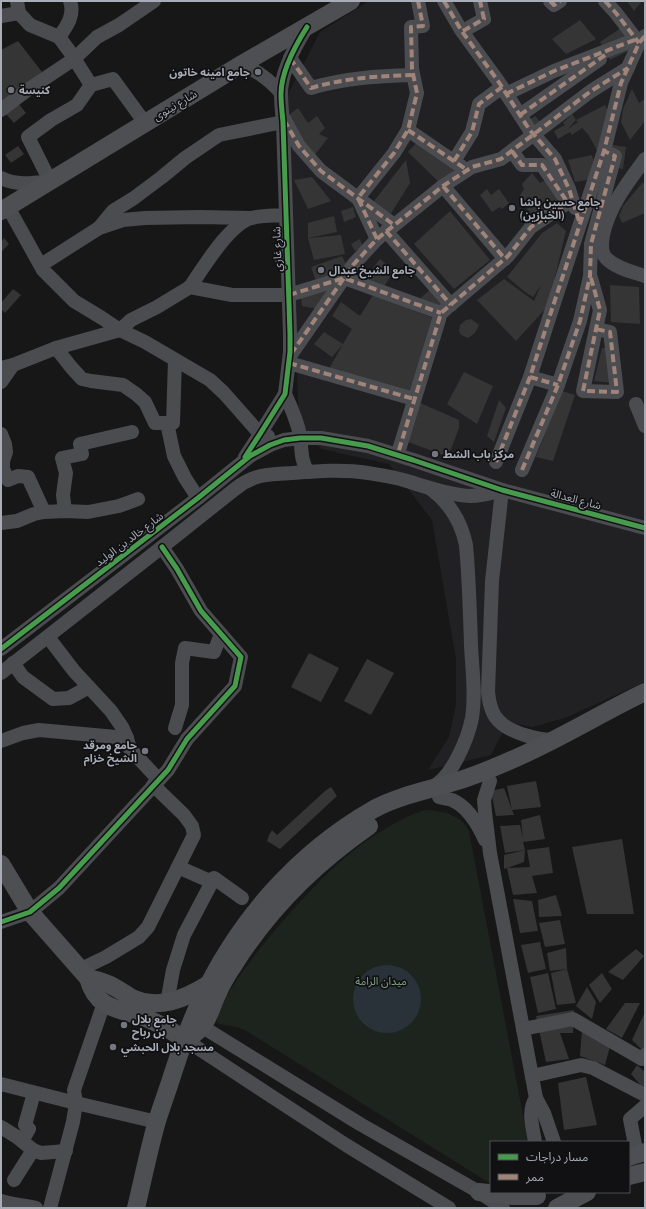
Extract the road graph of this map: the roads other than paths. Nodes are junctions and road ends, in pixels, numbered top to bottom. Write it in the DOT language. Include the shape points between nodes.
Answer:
graph roads {
  1 [pos="70,1"];
  2 [pos="154,1"];
  3 [pos="351,1"];
  4 [pos="418,1"];
  5 [pos="444,1"];
  6 [pos="480,1"];
  7 [pos="550,1"];
  8 [pos="560,1"];
  9 [pos="605,1"];
  10 [pos="18,7"];
  11 [pos="1,16"];
  12 [pos="307,27"];
  13 [pos="463,31"];
  14 [pos="59,37"];
  15 [pos="640,39"];
  16 [pos="618,46"];
  17 [pos="290,58"];
  18 [pos="74,59"];
  19 [pos="242,64"];
  20 [pos="628,68"];
  21 [pos="414,75"];
  22 [pos="91,85"];
  23 [pos="504,90"];
  24 [pos="281,93"];
  25 [pos="1,110"];
  26 [pos="520,115"];
  27 [pos="283,119"];
  28 [pos="145,123"];
  29 [pos="408,130"];
  30 [pos="534,135"];
  31 [pos="512,151"];
  32 [pos="604,151"];
  33 [pos="454,161"];
  34 [pos="644,163"];
  35 [pos="467,170"];
  36 [pos="1,178"];
  37 [pos="50,181"];
  38 [pos="443,186"];
  39 [pos="358,198"];
  40 [pos="570,202"];
  41 [pos="4,209"];
  42 [pos="286,214"];
  43 [pos="251,218"];
  44 [pos="580,224"];
  45 [pos="99,228"];
  46 [pos="386,232"];
  47 [pos="505,259"];
  48 [pos="41,265"];
  49 [pos="590,276"];
  50 [pos="645,276"];
  51 [pos="344,278"];
  52 [pos="190,287"];
  53 [pos="289,295"];
  54 [pos="446,309"];
  55 [pos="596,329"];
  56 [pos="120,330"];
  57 [pos="56,348"];
  58 [pos="175,360"];
  59 [pos="289,360"];
  60 [pos="7,366"];
  61 [pos="530,377"];
  62 [pos="1,382"];
  63 [pos="558,385"];
  64 [pos="285,394"];
  65 [pos="414,399"];
  66 [pos="636,404"];
  67 [pos="166,423"];
  68 [pos="645,426"];
  69 [pos="132,432"];
  70 [pos="1,434"];
  71 [pos="260,434"];
  72 [pos="300,438"];
  73 [pos="284,440"];
  74 [pos="399,450"];
  75 [pos="496,462"];
  76 [pos="241,464"];
  77 [pos="522,470"];
  78 [pos="308,472"];
  79 [pos="429,488"];
  80 [pos="502,490"];
  81 [pos="198,498"];
  82 [pos="138,499"];
  83 [pos="65,511"];
  84 [pos="44,512"];
  85 [pos="1,523"];
  86 [pos="645,528"];
  87 [pos="162,548"];
  88 [pos="221,634"];
  89 [pos="48,637"];
  90 [pos="1,649"];
  91 [pos="13,663"];
  92 [pos="1,672"];
  93 [pos="89,688"];
  94 [pos="645,692"];
  95 [pos="645,705"];
  96 [pos="175,728"];
  97 [pos="563,736"];
  98 [pos="127,738"];
  99 [pos="1,741"];
  100 [pos="490,781"];
  101 [pos="156,782"];
  102 [pos="432,794"];
  103 [pos="490,853"];
  104 [pos="1,864"];
  105 [pos="178,867"];
  106 [pos="212,882"];
  107 [pos="242,898"];
  108 [pos="30,912"];
  109 [pos="1,922"];
  110 [pos="84,974"];
  111 [pos="209,984"];
  112 [pos="104,1003"];
  113 [pos="167,1003"];
  114 [pos="197,1024"];
  115 [pos="523,1029"];
  116 [pos="184,1039"];
  117 [pos="645,1055"];
  118 [pos="532,1076"];
  119 [pos="1,1084"];
  120 [pos="34,1092"];
  121 [pos="645,1095"];
  122 [pos="536,1098"];
  123 [pos="76,1103"];
  124 [pos="645,1106"];
  125 [pos="157,1122"];
  126 [pos="1,1127"];
  127 [pos="22,1141"];
  128 [pos="535,1141"];
  129 [pos="554,1141"];
  130 [pos="33,1150"];
  131 [pos="66,1151"];
  132 [pos="637,1155"];
  133 [pos="645,1172"];
  134 [pos="630,1176"];
  135 [pos="14,1180"];
  136 [pos="479,1192"];
  137 [pos="539,1193"];
  138 [pos="584,1193"];
  139 [pos="1,1201"];
  140 [pos="36,1208"];
  141 [pos="50,1208"];
  142 [pos="136,1208"];
  143 [pos="449,1208"];
  144 [pos="503,1208"];
  145 [pos="523,1208"];
  146 [pos="557,1208"];
  1 -- 14 [label="street" via="73,8 68,25"];
  2 -- 18 [label="street" via="97,37"];
  3 -- 12 [label="main road, شارع نينوى"];
  4 -- 21 [label="street" via="422,26 411,27"];
  5 -- 13 [label="street"];
  6 -- 13 [label="street" via="484,18"];
  7 -- 8 [label="street" via="554,5"];
  9 -- 15 [label="street"];
  10 -- 11 [label="street"];
  10 -- 14 [label="street" via="30,25"];
  12 -- 17 [label="street, شارع غازي"];
  12 -- 19 [label="main road, شارع نينوى"];
  13 -- 23 [label="street"];
  14 -- 18 [label="street"];
  15 -- 16 [label="street"];
  15 -- 20 [label="street"];
  16 -- 23 [label="street"];
  16 -- 26 [label="street"];
  17 -- 21 [label="street" via="311,88 349,79"];
  17 -- 24 [label="street, شارع غازي"];
  18 -- 22 [label="street"];
  18 -- 25 [label="street"];
  19 -- 24 [label="street" via="260,74"];
  19 -- 28 [label="main road, شارع نينوى"];
  20 -- 30 [label="street" via="591,90"];
  20 -- 32 [label="street" via="621,83"];
  21 -- 29 [label="street" via="417,93"];
  22 -- 28 [label="street" via="113,79"];
  22 -- 37 [label="street" via="77,106 28,137"];
  23 -- 26 [label="street"];
  23 -- 33 [label="street" via="479,104 472,132"];
  24 -- 27 [label="street, شارع غازي"];
  26 -- 30 [label="street"];
  27 -- 39 [label="street" via="299,146 322,171"];
  27 -- 42 [label="street, شارع غازي"];
  27 -- 45 [label="street" via="219,135 113,211"];
  28 -- 37 [label="main road, شارع نينوى"];
  29 -- 33 [label="street"];
  29 -- 39 [label="street" via="394,153"];
  30 -- 31 [label="street"];
  30 -- 40 [label="street" via="555,159 569,189"];
  31 -- 35 [label="street" via="501,158"];
  31 -- 40 [label="street" via="522,165 542,165"];
  32 -- 44 [label="street"];
  32 -- 49 [label="street" via="615,156 591,244"];
  33 -- 35 [label="street"];
  34 -- 50 [label="street" via="622,191 606,222 602,250 604,258 612,264"];
  35 -- 38 [label="street"];
  36 -- 37 [label="street" via="21,183"];
  37 -- 41 [label="main road, شارع نينوى"];
  38 -- 46 [label="street"];
  38 -- 47 [label="street"];
  39 -- 46 [label="street"];
  39 -- 46 [label="street"];
  40 -- 44 [label="street"];
  40 -- 47 [label="street" via="531,227"];
  41 -- 48 [label="street"];
  42 -- 43 [label="street"];
  42 -- 53 [label="street, شارع غازي"];
  43 -- 45 [label="street" via="145,218 123,220"];
  43 -- 52 [label="street" via="237,225"];
  44 -- 61 [label="street"];
  45 -- 48 [label="street"];
  46 -- 51 [label="street" via="353,265"];
  46 -- 54 [label="street"];
  47 -- 54 [label="street"];
  48 -- 56 [label="street" via="74,301"];
  49 -- 55 [label="street" via="600,310"];
  49 -- 63 [label="street" via="580,321"];
  51 -- 53 [label="street"];
  51 -- 54 [label="street"];
  51 -- 59 [label="street"];
  52 -- 53 [label="street" via="232,295"];
  52 -- 56 [label="street" via="131,320"];
  53 -- 59 [label="street, شارع غازي"];
  54 -- 65 [label="street"];
  56 -- 57 [label="street"];
  56 -- 58 [label="street"];
  57 -- 60 [label="street"];
  57 -- 67 [label="street" via="82,379 123,385 145,402 155,423"];
  58 -- 67 [label="street" via="173,423"];
  58 -- 71 [label="street" via="210,380"];
  59 -- 64 [label="street, شارع غازي"];
  59 -- 65 [label="street"];
  60 -- 62 [label="street"];
  61 -- 63 [label="street"];
  61 -- 75 [label="street"];
  63 -- 77 [label="street"];
  64 -- 71 [label="street, شارع غازي"];
  64 -- 72 [label="street" via="295,416"];
  65 -- 74 [label="street"];
  66 -- 68 [label="street"];
  67 -- 81 [label="street" via="174,456"];
  69 -- 83 [label="street" via="80,444 82,454 62,458 66,473 63,494"];
  70 -- 84 [label="street" via="6,452 3,469 8,480 18,476 28,477"];
  71 -- 73 [label="street"];
  71 -- 76 [label="street, شارع غازي"];
  72 -- 73 [label="street, شارع العدالة"];
  72 -- 78 [label="street" via="303,462"];
  72 -- 80 [label="street, شارع العدالة" via="322,438 368,446"];
  73 -- 76 [label="street, شارع خالد بن الوليد" via="250,456"];
  76 -- 81 [label="street, شارع خالد بن الوليد"];
  78 -- 79 [label="street" via="330,470 368,473 405,480"];
  78 -- 87 [label="street" via="268,475 246,481"];
  79 -- 80 [label="street" via="470,496"];
  79 -- 102 [label="street" via="451,508 465,540 473,691 471,718 464,745"];
  80 -- 86 [label="street, شارع العدالة"];
  80 -- 97 [label="street" via="491,606 489,702 499,722 520,733 543,740"];
  81 -- 90 [label="street, شارع خالد بن الوليد"];
  82 -- 83 [label="street" via="88,512"];
  83 -- 84 [label="street"];
  84 -- 85 [label="street" via="17,521"];
  87 -- 88 [label="street" via="201,611"];
  87 -- 89 [label="street"];
  88 -- 96 [label="street" via="214,652 185,648 182,663 182,706"];
  88 -- 101 [label="street" via="241,656 235,686 187,739 168,770"];
  89 -- 91 [label="street"];
  89 -- 93 [label="street"];
  91 -- 92 [label="street"];
  91 -- 93 [label="street" via="23,677 53,699 69,698"];
  93 -- 98 [label="street" via="111,711"];
  94 -- 97 [label="main road"];
  95 -- 100 [label="main road" via="546,757"];
  97 -- 102 [label="main road" via="528,754 454,782"];
  98 -- 99 [label="street" via="38,730"];
  98 -- 101 [label="street" via="130,750"];
  100 -- 102 [label="main road" via="458,793"];
  100 -- 103 [label="street" via="484,800"];
  101 -- 105 [label="street" via="192,826 194,835"];
  101 -- 108 [label="street" via="58,888"];
  102 -- 103 [label="street" via="451,800 466,811 480,829"];
  102 -- 111 [label="main road" via="399,798 374,809 306,858 273,890 244,925"];
  102 -- 114 [label="main road" via="387,816 352,838 308,876 267,919 244,948 217,994 206,1022"];
  103 -- 115 [label="street"];
  104 -- 108 [label="main road"];
  105 -- 106 [label="street"];
  105 -- 110 [label="street" via="148,927 139,937"];
  106 -- 107 [label="street" via="214,878"];
  106 -- 113 [label="street" via="184,935 173,970"];
  108 -- 109 [label="street"];
  108 -- 110 [label="main road"];
  110 -- 112 [label="main road" via="94,994"];
  110 -- 113 [label="main road" via="137,1000"];
  111 -- 113 [label="main road" via="189,996"];
  111 -- 114 [label="main road"];
  112 -- 116 [label="main road" via="158,1024"];
  112 -- 123 [label="street" via="74,1090"];
  114 -- 116 [label="main road" via="194,1035"];
  114 -- 136 [label="street" via="360,1124"];
  115 -- 117 [label="street" via="573,1019 642,1059"];
  115 -- 118 [label="street"];
  116 -- 125 [label="main road"];
  116 -- 143 [label="street" via="346,1145"];
  118 -- 121 [label="street" via="581,1065 593,1068"];
  118 -- 122 [label="street"];
  119 -- 120 [label="street"];
  120 -- 123 [label="street"];
  120 -- 127 [label="street" via="25,1125 29,1130"];
  122 -- 128 [label="street" via="531,1113"];
  122 -- 129 [label="street"];
  123 -- 125 [label="street"];
  123 -- 131 [label="street"];
  124 -- 132 [label="street" via="630,1119"];
  125 -- 142 [label="main road"];
  126 -- 127 [label="street"];
  127 -- 130 [label="street"];
  130 -- 131 [label="street" via="41,1153"];
  130 -- 135 [label="street"];
  131 -- 141 [label="street"];
  133 -- 134 [label="main road"];
  136 -- 137 [label="main road" via="502,1196"];
  136 -- 144 [label="street"];
  137 -- 145 [label="main road"];
  138 -- 146 [label="main road"];
  139 -- 140 [label="street"];
}
